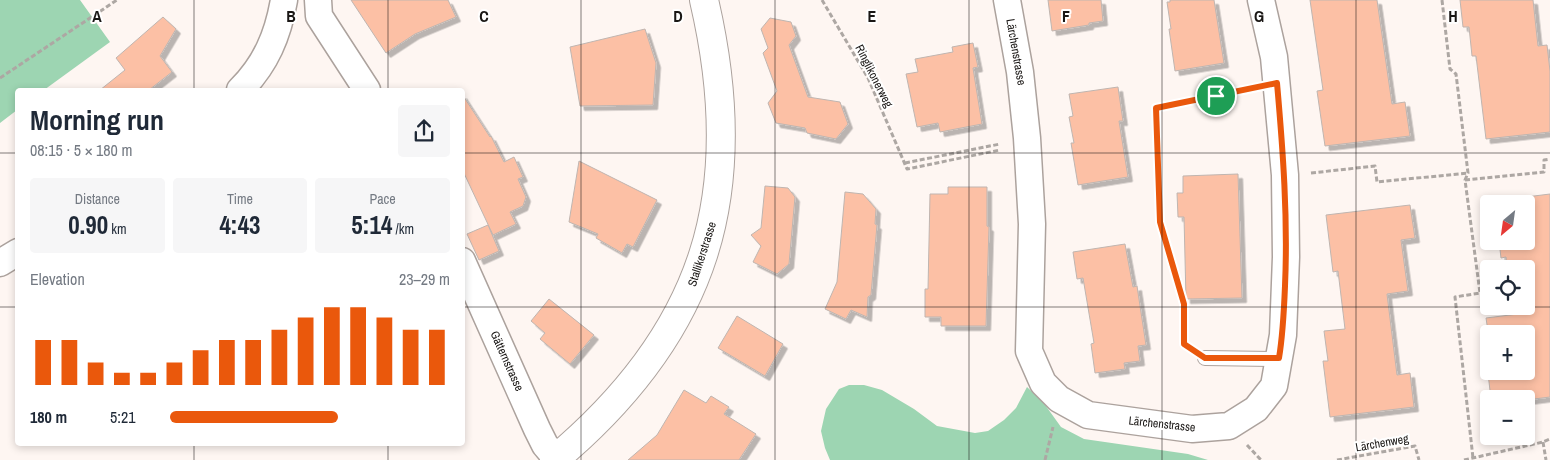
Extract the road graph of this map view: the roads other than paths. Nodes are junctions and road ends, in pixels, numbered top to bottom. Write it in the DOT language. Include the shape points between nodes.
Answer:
graph roads {
  1 [pos="284,0"];
  2 [pos="318,0"];
  3 [pos="704,0"];
  4 [pos="1007,0"];
  5 [pos="1261,0"];
  6 [pos="242,88"];
  7 [pos="366,88"];
  8 [pos="15,254"];
  9 [pos="0,263"];
  10 [pos="465,268"];
  11 [pos="1205,358"];
  12 [pos="1279,358"];
  13 [pos="555,459"];
  1 -- 6 [label="street" via="270,49"];
  2 -- 7 [label="street" via="319,16"];
  3 -- 13 [label="main road, Stallikerstrasse" via="716,61 722,134 717,199 696,276 669,331 630,386 602,417"];
  4 -- 12 [label="street, Lärchenstrasse" via="1028,141 1032,224 1030,351 1043,383 1059,399 1088,415 1192,429 1229,426 1256,409 1274,386"];
  5 -- 12 [label="street, Lärchenstrasse" via="1274,57 1285,175 1286,256"];
  8 -- 9 [label="street"];
  10 -- 13 [label="street, Gätternstrasse" via="537,429"];
  11 -- 12 [label="lane"];
}
